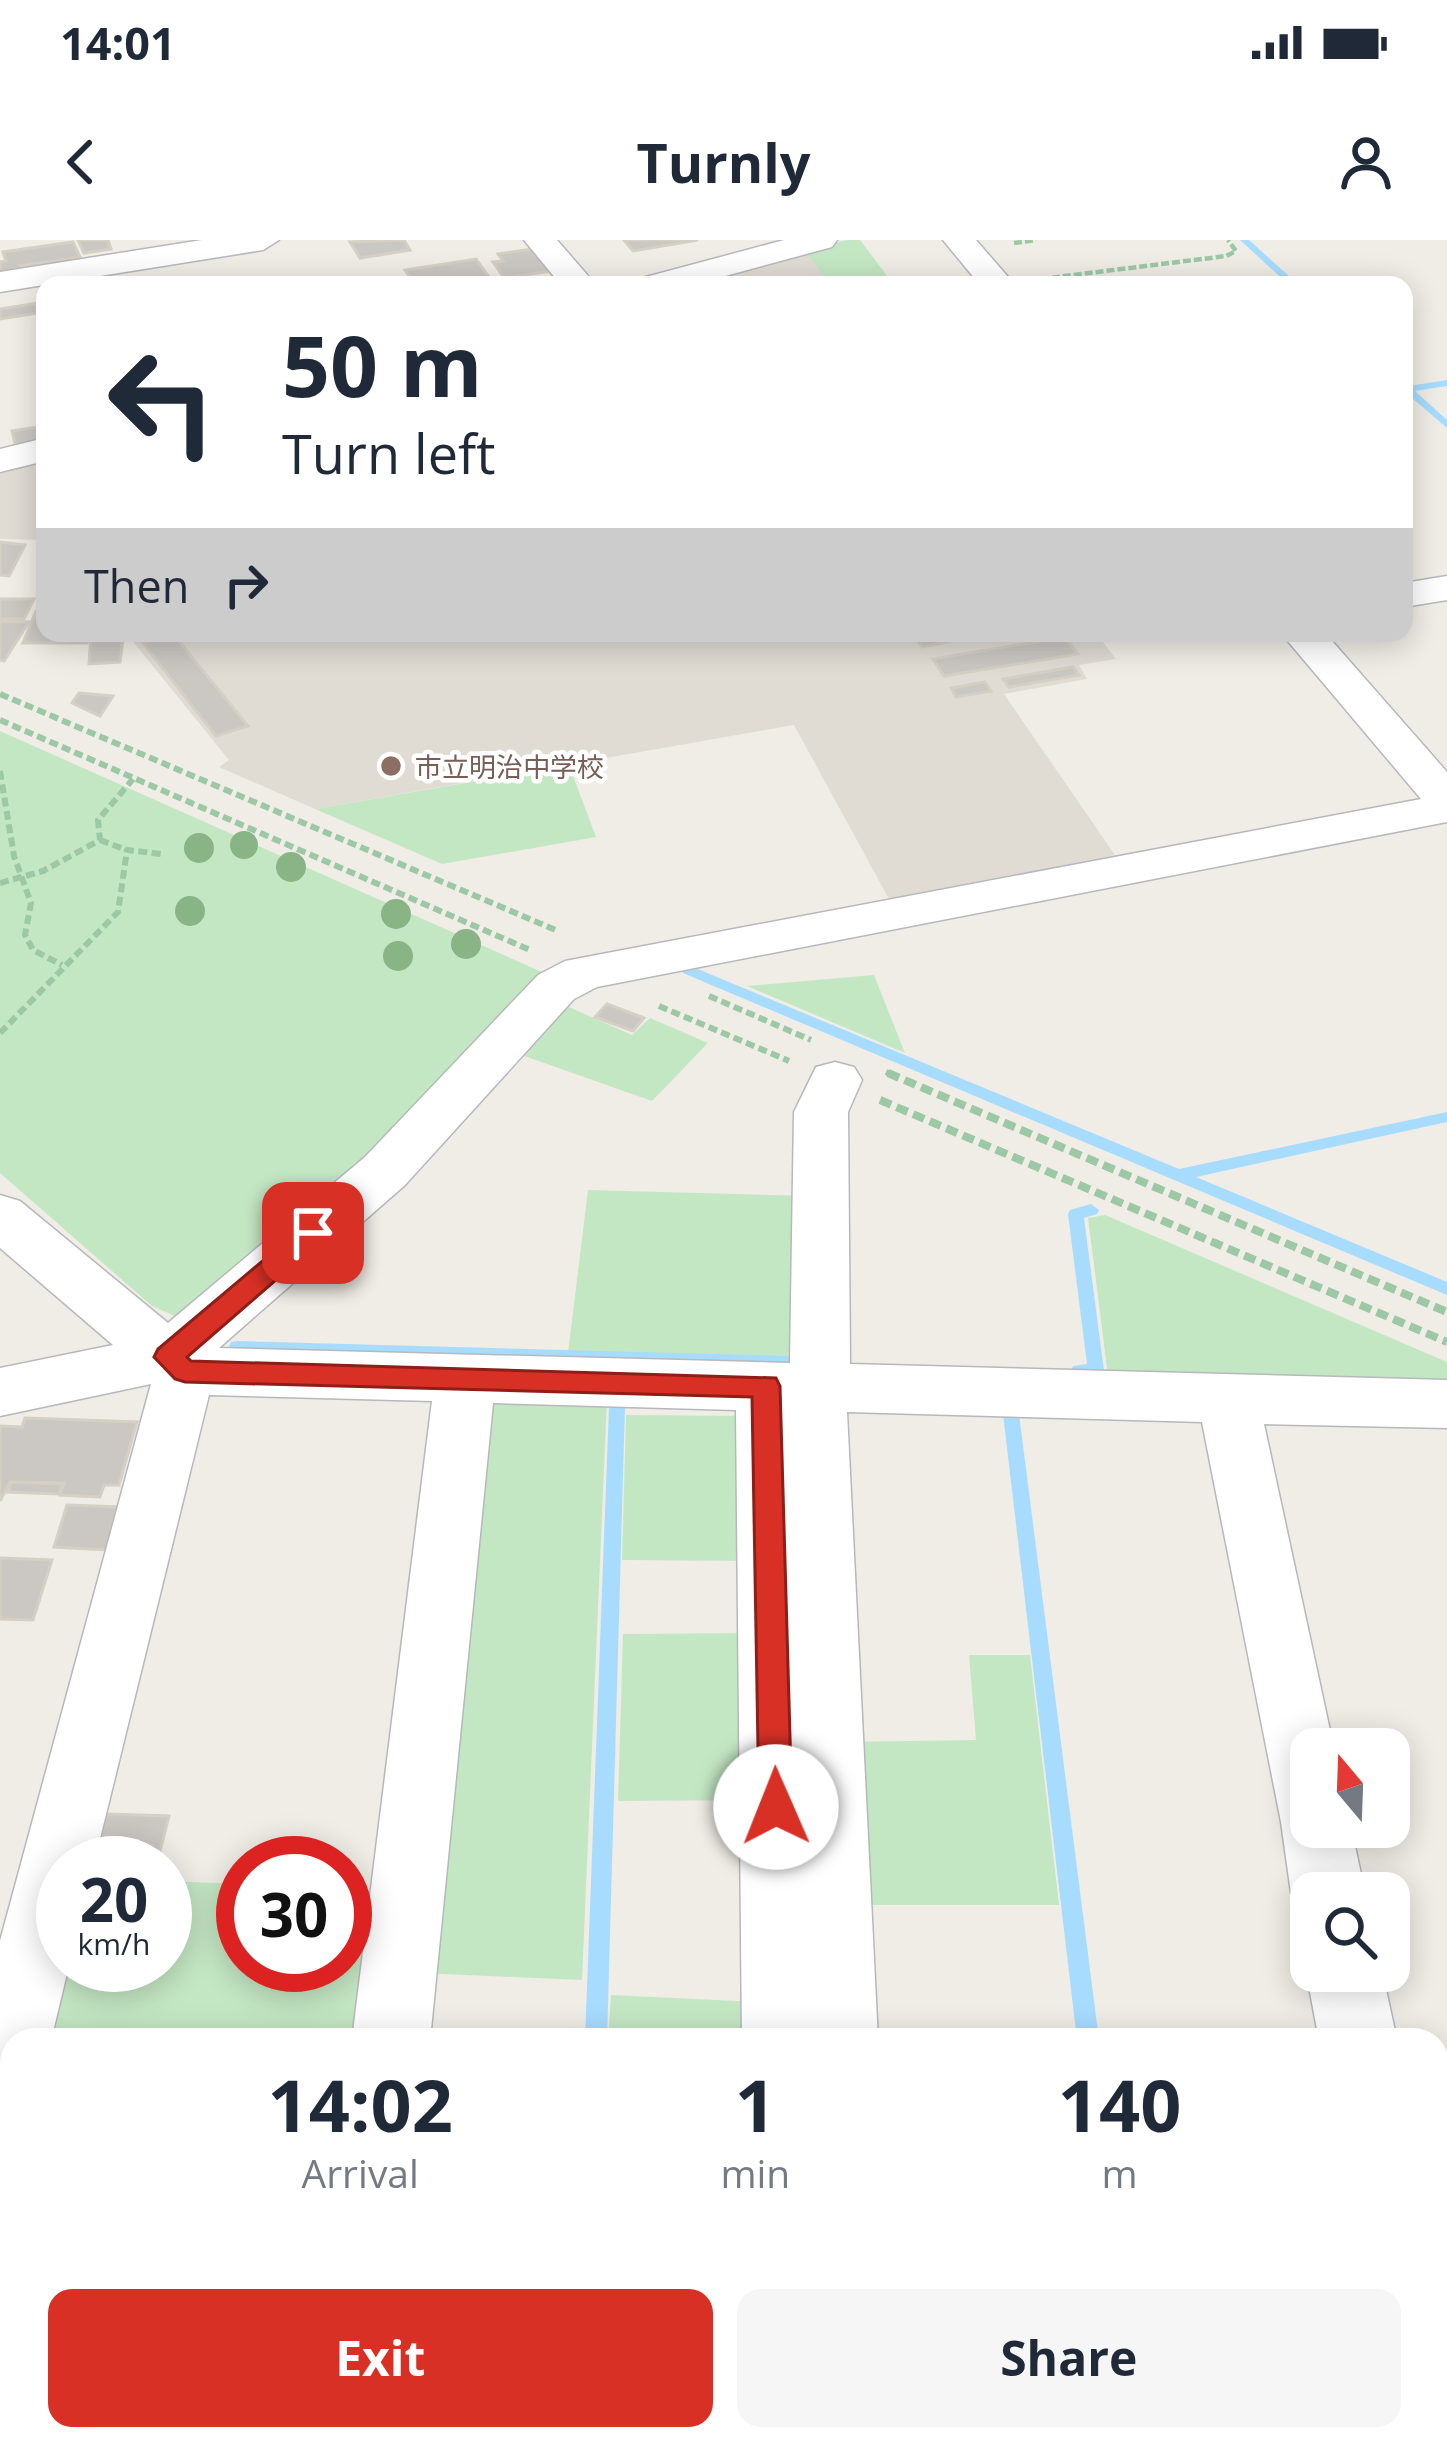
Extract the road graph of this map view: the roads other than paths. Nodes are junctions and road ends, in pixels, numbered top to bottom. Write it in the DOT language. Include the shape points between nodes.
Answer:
graph roads {
  1 [pos="263,240"];
  2 [pos="540,240"];
  3 [pos="821,240"];
  4 [pos="959,240"];
  5 [pos="136,262"];
  6 [pos="41,276"];
  7 [pos="571,276"];
  8 [pos="687,276"];
  9 [pos="990,276"];
  10 [pos="36,277"];
  11 [pos="0,282"];
  12 [pos="36,451"];
  13 [pos="0,461"];
  14 [pos="1447,588"];
  15 [pos="1413,594"];
  16 [pos="1309,642"];
  17 [pos="1447,804"];
  18 [pos="847,1065"];
  19 [pos="0,1216"];
  20 [pos="177,1364"];
  21 [pos="465,1378"];
  22 [pos="800,1387"];
  23 [pos="0,1391"];
  24 [pos="1228,1398"];
  25 [pos="1447,1404"];
  26 [pos="1295,1728"];
  27 [pos="1348,1992"];
  28 [pos="15,2028"];
  29 [pos="392,2028"];
  30 [pos="781,2028"];
  31 [pos="838,2028"];
  32 [pos="1356,2028"];
  1 -- 5 [label="street"];
  2 -- 7 [label="street"];
  3 -- 8 [label="street"];
  4 -- 9 [label="street"];
  5 -- 6 [label="street"];
  10 -- 11 [label="street"];
  12 -- 13 [label="street"];
  14 -- 15 [label="street"];
  16 -- 17 [label="street"];
  17 -- 20 [label="street" via="608,968 556,987 385,1171"];
  18 -- 22 [label="street" via="821,1112"];
  19 -- 20 [label="street"];
  20 -- 21 [label="street"];
  20 -- 23 [label="street"];
  20 -- 28 [label="street"];
  21 -- 22 [label="street"];
  21 -- 29 [label="street"];
  22 -- 24 [label="street"];
  22 -- 30 [label="street"];
  22 -- 31 [label="street"];
  24 -- 25 [label="street"];
  24 -- 26 [label="street"];
  27 -- 32 [label="street"];
}
